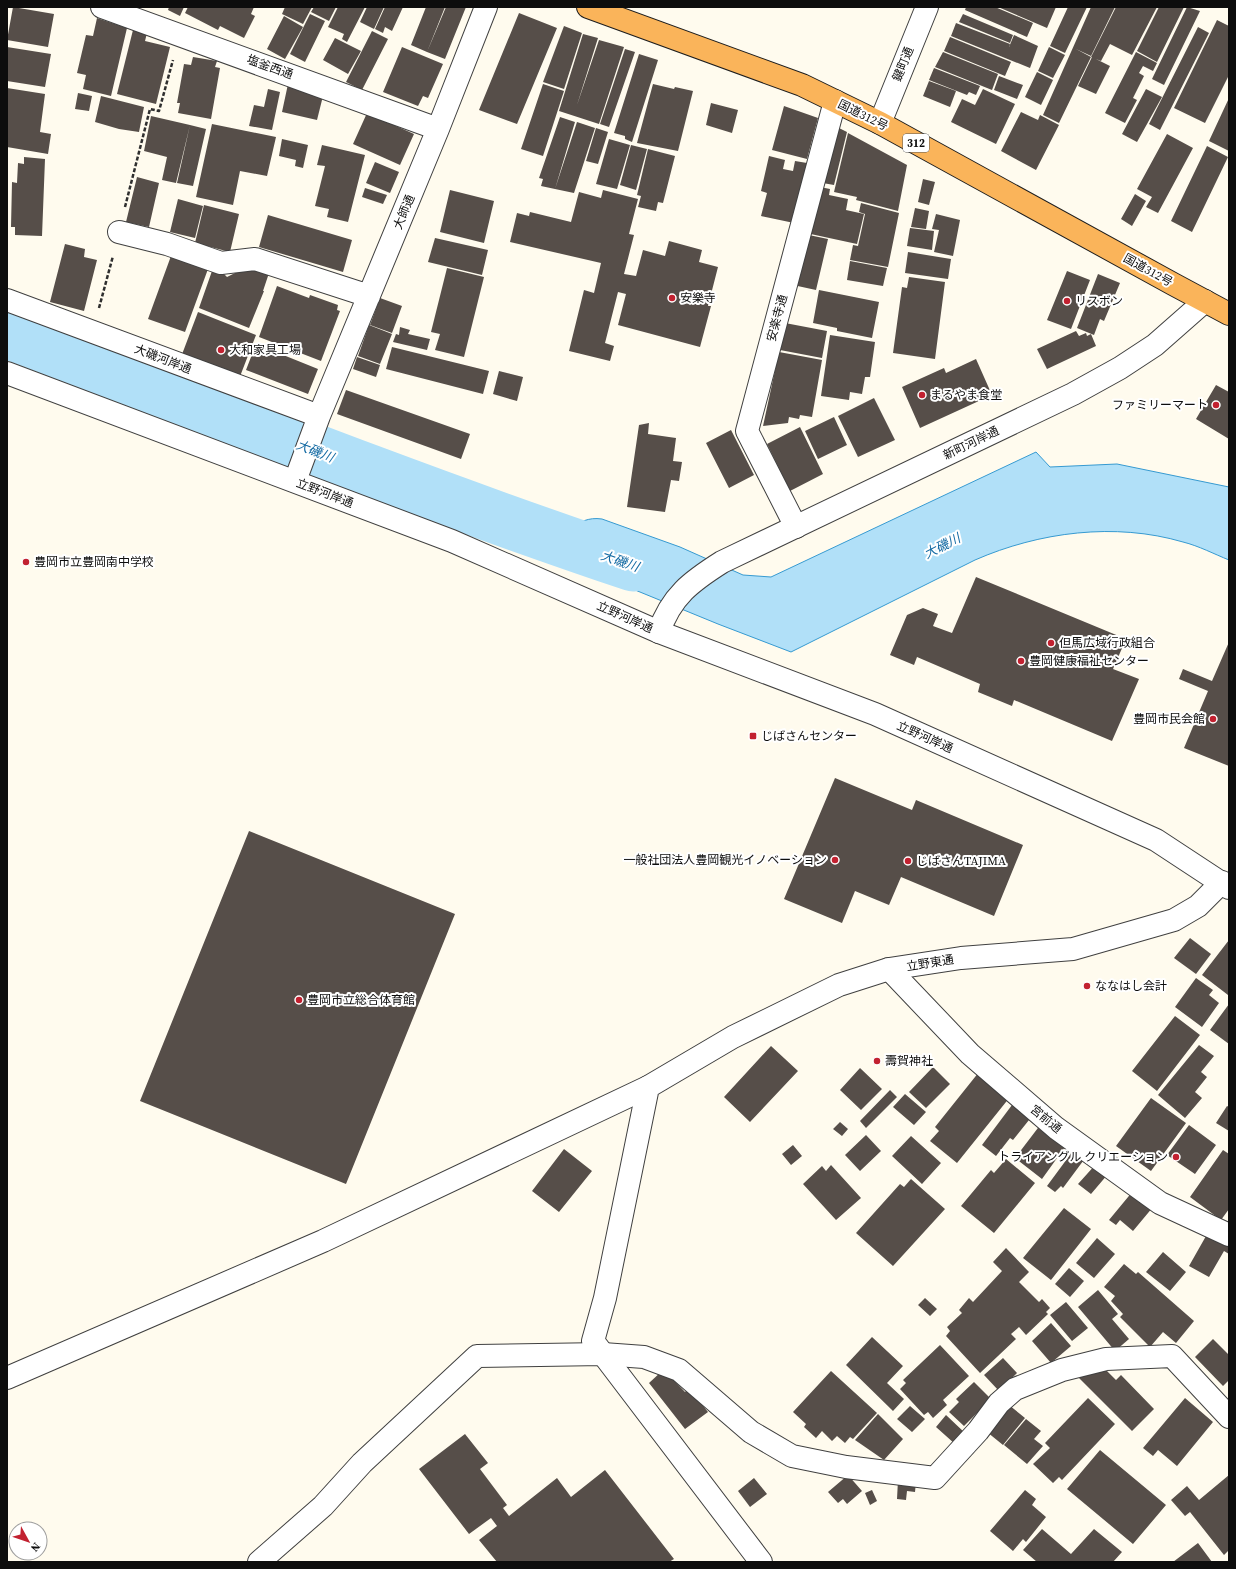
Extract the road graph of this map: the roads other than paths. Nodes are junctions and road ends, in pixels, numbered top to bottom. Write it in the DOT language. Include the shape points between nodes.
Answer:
graph roads {
  1 [pos="102,7"];
  2 [pos="486,7"];
  3 [pos="588,7"];
  4 [pos="927,7"];
  5 [pos="835,101"];
  6 [pos="880,123"];
  7 [pos="438,129"];
  8 [pos="119,232"];
  9 [pos="369,296"];
  10 [pos="7,300"];
  11 [pos="1205,301"];
  12 [pos="1229,314"];
  13 [pos="7,373"];
  14 [pos="319,416"];
  15 [pos="297,475"];
  16 [pos="796,527"];
  17 [pos="662,623"];
  18 [pos="1225,885"];
  19 [pos="890,969"];
  20 [pos="648,1087"];
  21 [pos="1229,1235"];
  22 [pos="603,1354"];
  23 [pos="7,1378"];
  24 [pos="1229,1417"];
  25 [pos="259,1562"];
  26 [pos="761,1562"];
  1 -- 7 [label="street, 塩釜西通"];
  2 -- 7 [label="street, 大師通"];
  3 -- 5 [label="highway, 国道312号 / 312" via="802,85"];
  4 -- 6 [label="street, 鍵町通"];
  5 -- 6 [label="highway, 国道312号 / 312"];
  5 -- 16 [label="street, 安楽寺通" via="747,432"];
  6 -- 11 [label="highway, 国道312号 / 312"];
  7 -- 9 [label="street, 大師通"];
  8 -- 9 [label="street" via="167,244 221,263 255,259"];
  9 -- 14 [label="street, 大師通"];
  10 -- 14 [label="street, 大磯河岸通"];
  11 -- 12 [label="highway, 国道312号 / 312"];
  11 -- 16 [label="street, 新町河岸通" via="1155,345 1073,394"];
  13 -- 15 [label="street, 立野河岸通"];
  14 -- 15 [label="street, 大師通"];
  15 -- 17 [label="street, 立野河岸通" via="452,541"];
  16 -- 17 [label="street, 新町河岸通" via="722,562 694,580 676,599"];
  17 -- 18 [label="street, 立野河岸通" via="882,717 1156,840"];
  18 -- 19 [label="street, 立野東通" via="1198,906 1174,920 1073,949 961,958"];
  19 -- 20 [label="street, 立野東通" via="839,985 733,1037"];
  19 -- 21 [label="street, 宮前通" via="970,1054 1056,1128 1160,1203"];
  20 -- 22 [label="street" via="593,1341"];
  20 -- 23 [label="street, 立野東通" via="330,1238"];
  22 -- 24 [label="street" via="644,1357 679,1370 750,1432 792,1456 846,1467 935,1478 978,1432 999,1403 1016,1388 1062,1370 1106,1359 1172,1356"];
  22 -- 25 [label="street" via="477,1356 362,1463 323,1506"];
  22 -- 26 [label="street"];
}
